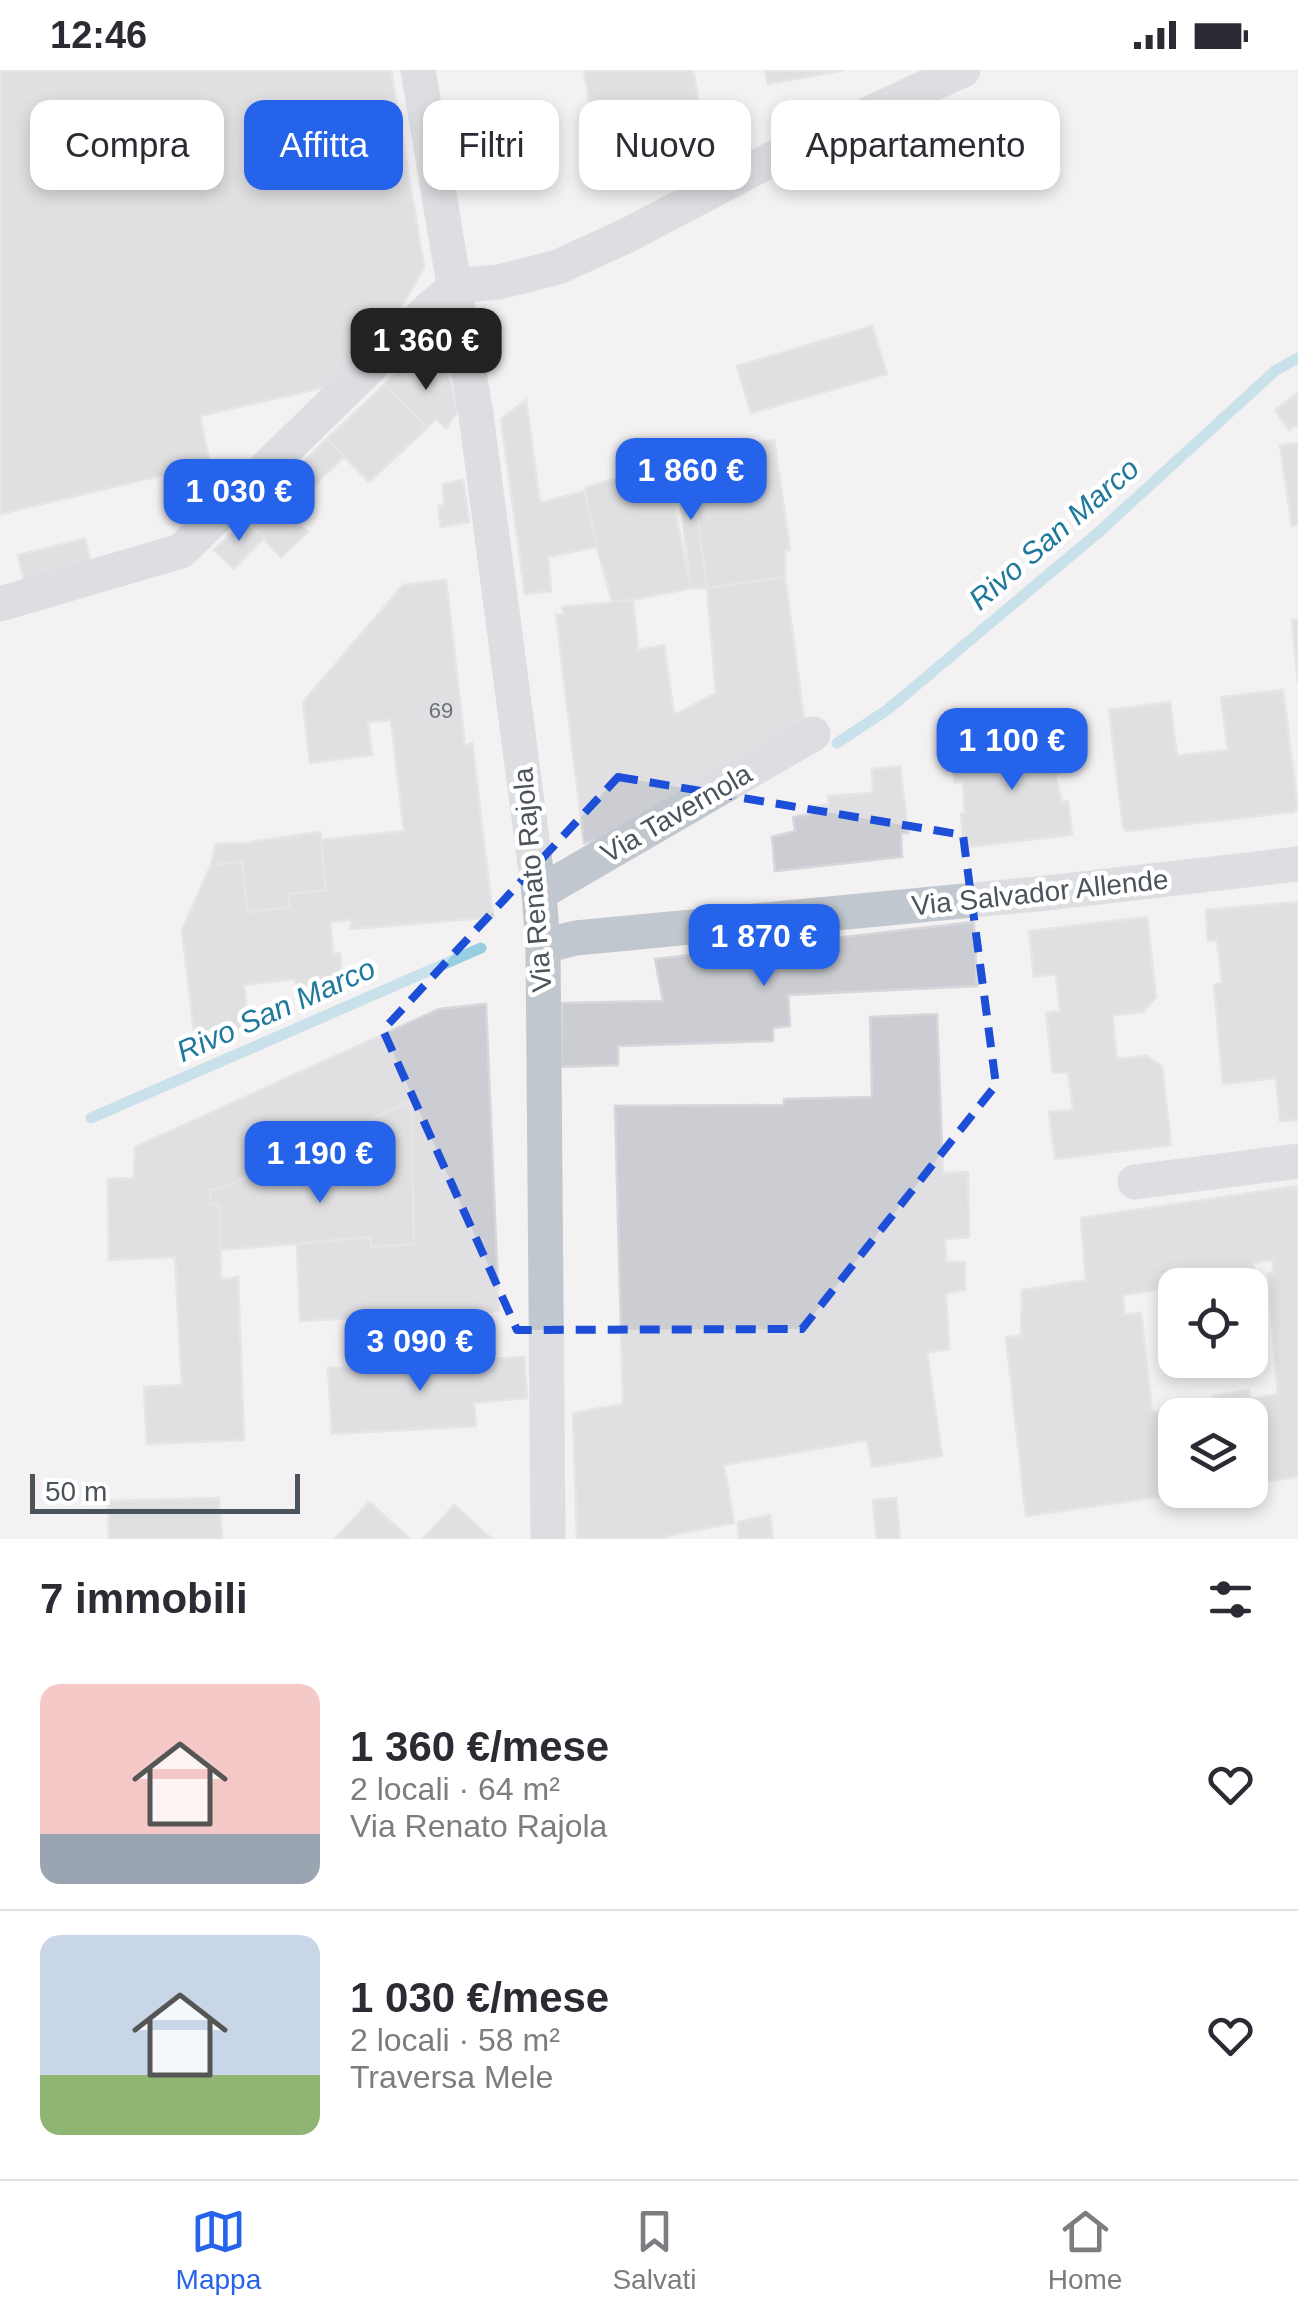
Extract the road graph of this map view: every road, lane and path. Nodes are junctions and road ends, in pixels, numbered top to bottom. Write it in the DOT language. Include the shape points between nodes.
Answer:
graph roads {
  1 [pos="418,70"];
  2 [pos="962,70"];
  3 [pos="456,286"];
  4 [pos="0,604"];
  5 [pos="813,734"];
  6 [pos="1298,864"];
  7 [pos="538,893"];
  8 [pos="543,946"];
  9 [pos="1298,1161"];
  10 [pos="1135,1182"];
  11 [pos="548,1539"];
  1 -- 3 [label="street, Via Renato Rajola"];
  2 -- 3 [label="street" via="558,266"];
  3 -- 4 [label="street" via="180,551"];
  3 -- 7 [label="street, Via Renato Rajola"];
  5 -- 7 [label="street, Via Tavernola"];
  6 -- 8 [label="street, Via Salvador Allende"];
  7 -- 8 [label="street, Via Renato Rajola"];
  8 -- 11 [label="street, Via Renato Rajola"];
  9 -- 10 [label="street"];
}
